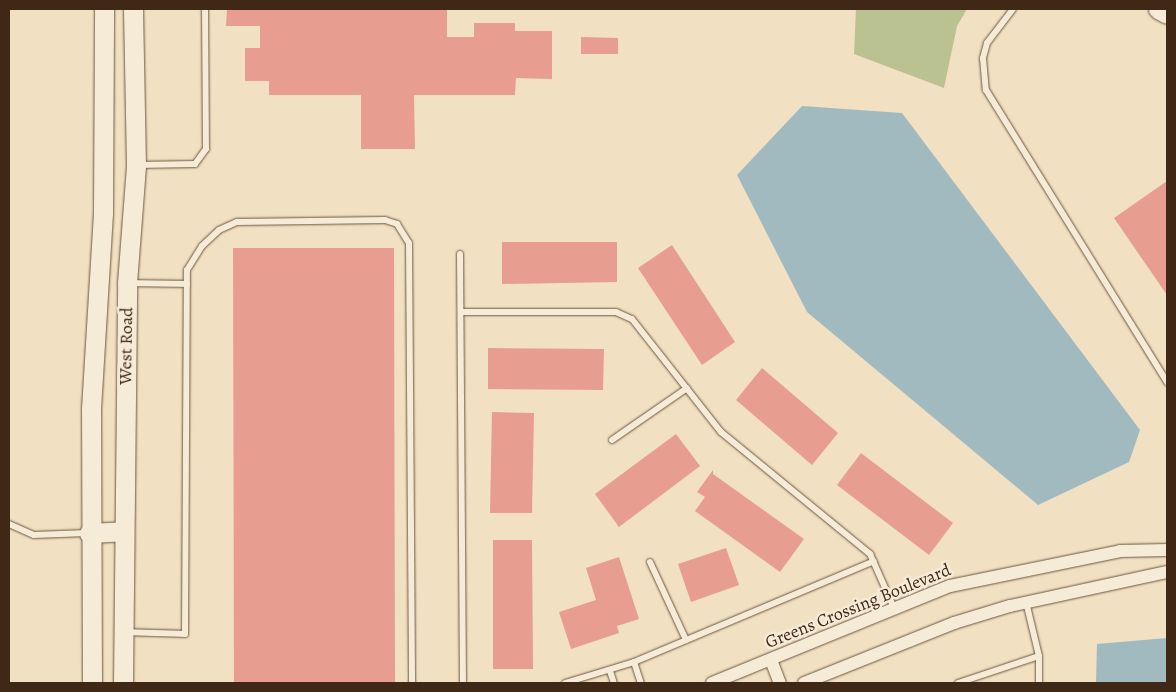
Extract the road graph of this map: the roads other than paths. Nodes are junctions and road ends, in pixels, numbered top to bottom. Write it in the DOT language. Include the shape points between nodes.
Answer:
graph roads {
  1 [pos="104,9"];
  2 [pos="133,9"];
  3 [pos="205,9"];
  4 [pos="1013,9"];
  5 [pos="1158,9"];
  6 [pos="1167,14"];
  7 [pos="104,32"];
  8 [pos="132,32"];
  9 [pos="136,165"];
  10 [pos="460,254"];
  11 [pos="100,280"];
  12 [pos="127,283"];
  13 [pos="187,284"];
  14 [pos="461,312"];
  15 [pos="1167,382"];
  16 [pos="687,388"];
  17 [pos="612,440"];
  18 [pos="9,524"];
  19 [pos="122,531"];
  20 [pos="89,533"];
  21 [pos="1167,550"];
  22 [pos="874,561"];
  23 [pos="650,562"];
  24 [pos="1167,572"];
  25 [pos="1026,602"];
  26 [pos="894,608"];
  27 [pos="123,632"];
  28 [pos="686,640"];
  29 [pos="1039,656"];
  30 [pos="771,660"];
  31 [pos="634,662"];
  32 [pos="610,671"];
  33 [pos="92,683"];
  34 [pos="123,683"];
  35 [pos="412,683"];
  36 [pos="463,683"];
  37 [pos="565,683"];
  38 [pos="614,683"];
  39 [pos="641,683"];
  40 [pos="712,683"];
  41 [pos="780,683"];
  42 [pos="804,683"];
  43 [pos="958,683"];
  44 [pos="1039,683"];
  1 -- 7 [label="main road, West Road"];
  2 -- 8 [label="main road, West Road"];
  3 -- 9 [label="lane" via="206,149 195,164"];
  4 -- 15 [label="lane" via="988,43 982,58 986,90"];
  5 -- 6 [label="main road"];
  7 -- 8 [label="main road"];
  7 -- 11 [label="main road, West Road"];
  8 -- 9 [label="main road, West Road"];
  9 -- 12 [label="main road, West Road"];
  10 -- 14 [label="lane"];
  11 -- 12 [label="main road"];
  11 -- 20 [label="main road, West Road" via="91,409"];
  12 -- 13 [label="lane"];
  12 -- 19 [label="main road, West Road"];
  13 -- 27 [label="lane" via="185,634"];
  13 -- 35 [label="lane" via="187,270 202,246 219,230 237,222 385,220 397,224 404,233 409,243"];
  14 -- 16 [label="lane" via="616,312 632,319"];
  14 -- 36 [label="lane"];
  16 -- 17 [label="lane"];
  16 -- 22 [label="lane" via="721,432 870,554"];
  18 -- 20 [label="lane" via="34,535"];
  19 -- 20 [label="main road"];
  19 -- 27 [label="main road, West Road"];
  20 -- 33 [label="main road, West Road"];
  21 -- 26 [label="street, Greens Crossing Boulevard" via="1120,551 999,575 950,586"];
  22 -- 26 [label="lane"];
  22 -- 28 [label="lane"];
  23 -- 28 [label="lane"];
  24 -- 25 [label="street"];
  25 -- 29 [label="lane"];
  25 -- 42 [label="street" via="954,623"];
  26 -- 30 [label="street, Greens Crossing Boulevard"];
  27 -- 34 [label="main road, West Road"];
  28 -- 31 [label="lane"];
  29 -- 43 [label="lane"];
  29 -- 44 [label="lane"];
  30 -- 40 [label="street, Greens Crossing Boulevard"];
  30 -- 41 [label="street"];
  31 -- 32 [label="lane"];
  31 -- 39 [label="lane"];
  32 -- 37 [label="lane"];
  32 -- 38 [label="lane"];
}
